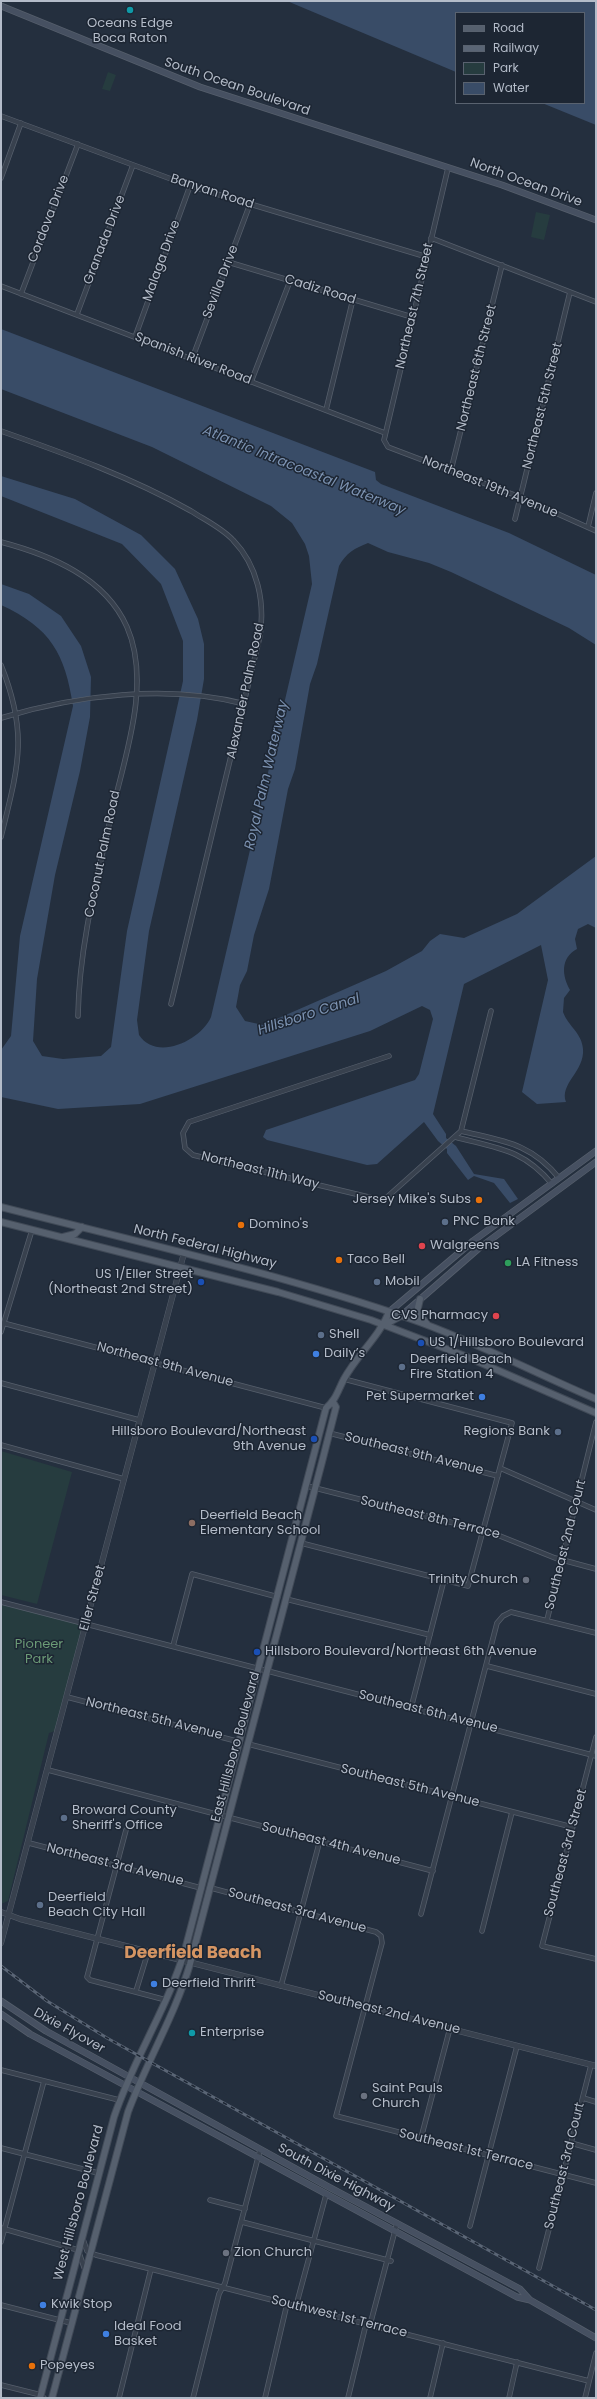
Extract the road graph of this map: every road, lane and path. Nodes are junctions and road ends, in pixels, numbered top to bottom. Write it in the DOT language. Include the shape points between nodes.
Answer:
graph roads {
  1 [pos="1,6"];
  2 [pos="1,116"];
  3 [pos="21,123"];
  4 [pos="78,144"];
  5 [pos="133,165"];
  6 [pos="448,168"];
  7 [pos="1,178"];
  8 [pos="190,186"];
  9 [pos="250,204"];
  10 [pos="596,220"];
  11 [pos="431,238"];
  12 [pos="427,257"];
  13 [pos="228,262"];
  14 [pos="502,265"];
  15 [pos="290,281"];
  16 [pos="1,286"];
  17 [pos="570,292"];
  18 [pos="22,294"];
  19 [pos="353,300"];
  20 [pos="596,302"];
  21 [pos="77,314"];
  22 [pos="412,317"];
  23 [pos="134,336"];
  24 [pos="192,359"];
  25 [pos="251,382"];
  26 [pos="326,410"];
  27 [pos="1,431"];
  28 [pos="385,433"];
  29 [pos="385,444"];
  30 [pos="451,470"];
  31 [pos="596,493"];
  32 [pos="520,497"];
  33 [pos="515,520"];
  34 [pos="588,527"];
  35 [pos="596,531"];
  36 [pos="1,542"];
  37 [pos="1,664"];
  38 [pos="137,694"];
  39 [pos="245,704"];
  40 [pos="17,713"];
  41 [pos="1,718"];
  42 [pos="1,838"];
  43 [pos="172,1004"];
  44 [pos="491,1011"];
  45 [pos="78,1016"];
  46 [pos="389,1056"];
  47 [pos="461,1131"];
  48 [pos="455,1137"];
  49 [pos="499,1140"];
  50 [pos="497,1148"];
  51 [pos="596,1151"];
  52 [pos="534,1153"];
  53 [pos="528,1160"];
  54 [pos="596,1162"];
  55 [pos="559,1178"];
  56 [pos="552,1184"];
  57 [pos="548,1198"];
  58 [pos="1,1207"];
  59 [pos="1,1222"];
  60 [pos="82,1227"];
  61 [pos="32,1230"];
  62 [pos="486,1231"];
  63 [pos="61,1238"];
  64 [pos="473,1241"];
  65 [pos="478,1249"];
  66 [pos="184,1253"];
  67 [pos="464,1261"];
  68 [pos="180,1267"];
  69 [pos="420,1299"];
  70 [pos="389,1312"];
  71 [pos="401,1316"];
  72 [pos="3,1323"];
  73 [pos="384,1325"];
  74 [pos="428,1325"];
  75 [pos="1,1332"];
  76 [pos="155,1363"];
  77 [pos="344,1379"];
  78 [pos="1,1383"];
  79 [pos="596,1399"];
  80 [pos="333,1402"];
  81 [pos="326,1408"];
  82 [pos="596,1413"];
  83 [pos="139,1420"];
  84 [pos="596,1422"];
  85 [pos="330,1433"];
  86 [pos="1,1445"];
  87 [pos="500,1468"];
  88 [pos="498,1476"];
  89 [pos="124,1479"];
  90 [pos="307,1486"];
  91 [pos="315,1488"];
  92 [pos="576,1502"];
  93 [pos="596,1510"];
  94 [pos="483,1531"];
  95 [pos="301,1543"];
  96 [pos="563,1560"];
  97 [pos="286,1568"];
  98 [pos="596,1569"];
  99 [pos="291,1580"];
  100 [pos="444,1580"];
  101 [pos="278,1597"];
  102 [pos="286,1599"];
  103 [pos="1,1602"];
  104 [pos="547,1620"];
  105 [pos="86,1624"];
  106 [pos="596,1633"];
  107 [pos="430,1635"];
  108 [pos="173,1646"];
  109 [pos="487,1666"];
  110 [pos="259,1669"];
  111 [pos="267,1671"];
  112 [pos="596,1694"];
  113 [pos="67,1697"];
  114 [pos="411,1708"];
  115 [pos="471,1724"];
  116 [pos="596,1737"];
  117 [pos="240,1742"];
  118 [pos="248,1744"];
  119 [pos="594,1755"];
  120 [pos="48,1770"];
  121 [pos="452,1797"];
  122 [pos="512,1812"];
  123 [pos="221,1815"];
  124 [pos="229,1817"];
  125 [pos="572,1827"];
  126 [pos="126,1830"];
  127 [pos="320,1840"];
  128 [pos="29,1843"];
  129 [pos="116,1866"];
  130 [pos="433,1871"];
  131 [pos="201,1888"];
  132 [pos="211,1888"];
  133 [pos="1,1912"];
  134 [pos="300,1913"];
  135 [pos="421,1914"];
  136 [pos="8,1915"];
  137 [pos="482,1932"];
  138 [pos="96,1939"];
  139 [pos="1,1943"];
  140 [pos="148,1952"];
  141 [pos="596,1958"];
  142 [pos="181,1961"];
  143 [pos="190,1964"];
  144 [pos="280,1986"];
  145 [pos="136,1991"];
  146 [pos="166,2000"];
  147 [pos="1,2001"];
  148 [pos="365,2007"];
  149 [pos="1,2014"];
  150 [pos="450,2028"];
  151 [pos="517,2046"];
  152 [pos="594,2065"];
  153 [pos="1,2070"];
  154 [pos="129,2077"];
  155 [pos="44,2081"];
  156 [pos="139,2082"];
  157 [pos="126,2084"];
  158 [pos="136,2090"];
  159 [pos="583,2098"];
  160 [pos="119,2100"];
  161 [pos="596,2102"];
  162 [pos="421,2138"];
  163 [pos="571,2143"];
  164 [pos="1,2148"];
  165 [pos="260,2150"];
  166 [pos="596,2150"];
  167 [pos="24,2154"];
  168 [pos="489,2155"];
  169 [pos="258,2158"];
  170 [pos="98,2173"];
  171 [pos="563,2174"];
  172 [pos="596,2183"];
  173 [pos="326,2195"];
  174 [pos="210,2200"];
  175 [pos="245,2209"];
  176 [pos="242,2222"];
  177 [pos="397,2223"];
  178 [pos="470,2226"];
  179 [pos="3,2228"];
  180 [pos="394,2230"];
  181 [pos="82,2235"];
  182 [pos="312,2240"];
  183 [pos="1,2242"];
  184 [pos="78,2250"];
  185 [pos="89,2253"];
  186 [pos="388,2260"];
  187 [pos="539,2268"];
  188 [pos="151,2269"];
  189 [pos="85,2270"];
  190 [pos="222,2288"];
  191 [pos="530,2300"];
  192 [pos="287,2304"];
  193 [pos="1,2305"];
  194 [pos="296,2306"];
  195 [pos="60,2320"];
  196 [pos="71,2323"];
  197 [pos="368,2324"];
  198 [pos="596,2338"];
  199 [pos="443,2344"];
  200 [pos="596,2353"];
  201 [pos="517,2362"];
  202 [pos="589,2381"];
  203 [pos="1,2385"];
  204 [pos="42,2397"];
  205 [pos="53,2398"];
  206 [pos="119,2398"];
  207 [pos="195,2398"];
  208 [pos="265,2398"];
  209 [pos="348,2398"];
  210 [pos="430,2398"];
  211 [pos="509,2398"];
  212 [pos="585,2398"];
  1 -- 6 [label="main road, South Ocean Boulevard" via="218,93"];
  2 -- 3 [label="street, Banyan Road"];
  3 -- 4 [label="street, Banyan Road"];
  3 -- 7 [label="street"];
  4 -- 5 [label="street, Banyan Road"];
  4 -- 18 [label="street, Cordova Drive"];
  5 -- 8 [label="street, Banyan Road"];
  5 -- 21 [label="street, Granada Drive"];
  6 -- 10 [label="main road, North Ocean Drive" via="529,194"];
  6 -- 11 [label="street, Northeast 7th Street"];
  8 -- 9 [label="street, Banyan Road"];
  8 -- 23 [label="street, Malaga Drive"];
  9 -- 12 [label="street, Banyan Road"];
  9 -- 13 [label="street, Sevilla Drive"];
  11 -- 12 [label="street, Northeast 7th Street"];
  11 -- 14 [label="street"];
  12 -- 22 [label="street, Northeast 7th Street"];
  13 -- 15 [label="street, Cadiz Road"];
  13 -- 24 [label="street, Sevilla Drive"];
  14 -- 17 [label="street"];
  14 -- 30 [label="street, Northeast 6th Street"];
  15 -- 19 [label="street, Cadiz Road"];
  15 -- 25 [label="street"];
  16 -- 18 [label="street, Spanish River Road"];
  17 -- 20 [label="street"];
  17 -- 32 [label="street, Northeast 5th Street"];
  18 -- 21 [label="street, Spanish River Road"];
  19 -- 22 [label="street, Cadiz Road"];
  19 -- 26 [label="street"];
  21 -- 23 [label="street, Spanish River Road"];
  22 -- 28 [label="street, Northeast 7th Street"];
  23 -- 24 [label="street, Spanish River Road"];
  24 -- 25 [label="street, Spanish River Road"];
  25 -- 26 [label="street, Spanish River Road"];
  26 -- 28 [label="street, Spanish River Road"];
  27 -- 39 [label="street, Alexander Palm Road" via="138,484 205,520 233,539 252,568 262,607 260,636"];
  28 -- 29 [label="street, Northeast 7th Street"];
  29 -- 30 [label="street, Northeast 19th Avenue"];
  30 -- 32 [label="street, Northeast 19th Avenue"];
  31 -- 34 [label="street"];
  32 -- 33 [label="street, Northeast 5th Street"];
  32 -- 34 [label="street, Northeast 19th Avenue"];
  34 -- 35 [label="street, Northeast 19th Avenue"];
  36 -- 38 [label="street, Coconut Palm Road" via="69,566 83,575 109,601 128,629 135,655"];
  37 -- 40 [label="street"];
  38 -- 39 [label="street" via="174,695"];
  38 -- 40 [label="street" via="96,696"];
  38 -- 45 [label="street, Coconut Palm Road" via="86,934 78,995"];
  39 -- 43 [label="street, Alexander Palm Road"];
  40 -- 41 [label="street"];
  40 -- 42 [label="street" via="18,759"];
  44 -- 47 [label="street"];
  46 -- 48 [label="street, Northeast 11th Way" via="189,1122 183,1133 185,1148 193,1155 381,1200"];
  47 -- 48 [label="street, Northeast 11th Way"];
  47 -- 49 [label="street"];
  48 -- 50 [label="street"];
  49 -- 50 [label="street"];
  49 -- 52 [label="street"];
  50 -- 53 [label="street"];
  51 -- 55 [label="main road, East Hillsboro Boulevard"];
  52 -- 53 [label="street"];
  52 -- 55 [label="street" via="544,1160"];
  53 -- 56 [label="street"];
  54 -- 57 [label="main road, East Hillsboro Boulevard"];
  55 -- 56 [label="main road, East Hillsboro Boulevard"];
  55 -- 57 [label="main road" via="558,1186"];
  56 -- 62 [label="main road, East Hillsboro Boulevard"];
  57 -- 65 [label="main road, East Hillsboro Boulevard"];
  58 -- 60 [label="main road, North Federal Highway"];
  59 -- 61 [label="main road, North Federal Highway"];
  60 -- 63 [label="main road" via="75,1234"];
  60 -- 66 [label="main road, North Federal Highway"];
  61 -- 63 [label="main road, North Federal Highway"];
  61 -- 72 [label="street"];
  62 -- 64 [label="main road, East Hillsboro Boulevard"];
  62 -- 65 [label="main road"];
  63 -- 68 [label="main road, North Federal Highway"];
  64 -- 67 [label="main road" via="471,1251"];
  64 -- 70 [label="main road, East Hillsboro Boulevard"];
  65 -- 67 [label="main road, East Hillsboro Boulevard"];
  66 -- 68 [label="street, Eller Street"];
  66 -- 70 [label="main road, North Federal Highway" via="292,1281"];
  67 -- 69 [label="main road, East Hillsboro Boulevard"];
  68 -- 73 [label="main road, North Federal Highway" via="288,1295"];
  68 -- 76 [label="street, Eller Street"];
  69 -- 71 [label="main road, East Hillsboro Boulevard"];
  69 -- 74 [label="main road" via="417,1312"];
  70 -- 71 [label="main road, North Federal Highway"];
  70 -- 73 [label="main road, East Hillsboro Boulevard"];
  71 -- 73 [label="main road, East Hillsboro Boulevard"];
  71 -- 74 [label="main road, North Federal Highway"];
  72 -- 75 [label="street"];
  72 -- 76 [label="street, Northeast 9th Avenue"];
  73 -- 77 [label="main road, East Hillsboro Boulevard"];
  73 -- 82 [label="main road, North Federal Highway" via="465,1356"];
  74 -- 79 [label="main road, North Federal Highway"];
  76 -- 81 [label="street, Northeast 9th Avenue"];
  76 -- 83 [label="street, Eller Street"];
  77 -- 80 [label="main road, East Hillsboro Boulevard"];
  77 -- 87 [label="street" via="512,1423"];
  78 -- 83 [label="street"];
  80 -- 81 [label="main road, East Hillsboro Boulevard"];
  80 -- 85 [label="main road, East Hillsboro Boulevard" via="336,1407"];
  81 -- 90 [label="main road, East Hillsboro Boulevard"];
  83 -- 89 [label="street, Eller Street"];
  84 -- 92 [label="street, Southeast 2nd Court"];
  85 -- 88 [label="street, Southeast 9th Avenue"];
  85 -- 91 [label="main road, East Hillsboro Boulevard"];
  86 -- 89 [label="street"];
  87 -- 88 [label="street"];
  87 -- 92 [label="street, Southeast 9th Avenue"];
  88 -- 94 [label="street"];
  89 -- 105 [label="street, Eller Street"];
  90 -- 91 [label="street, Southeast 8th Terrace"];
  90 -- 97 [label="main road, East Hillsboro Boulevard"];
  91 -- 94 [label="street, Southeast 8th Terrace"];
  91 -- 95 [label="main road, East Hillsboro Boulevard"];
  92 -- 93 [label="street, Southeast 9th Avenue"];
  92 -- 96 [label="street, Southeast 2nd Court"];
  94 -- 96 [label="street, Southeast 8th Terrace"];
  94 -- 100 [label="street" via="468,1586"];
  95 -- 99 [label="main road, East Hillsboro Boulevard"];
  95 -- 100 [label="street"];
  96 -- 98 [label="street, Southeast 8th Terrace"];
  96 -- 104 [label="street, Southeast 2nd Court"];
  97 -- 99 [label="main road"];
  97 -- 101 [label="main road, East Hillsboro Boulevard"];
  99 -- 102 [label="main road, East Hillsboro Boulevard"];
  100 -- 107 [label="street"];
  101 -- 108 [label="street" via="192,1574"];
  101 -- 110 [label="main road, East Hillsboro Boulevard"];
  102 -- 107 [label="street"];
  102 -- 111 [label="main road, East Hillsboro Boulevard"];
  103 -- 105 [label="street, Southeast 6th Avenue"];
  104 -- 106 [label="street"];
  104 -- 109 [label="street" via="511,1612 503,1616 497,1623"];
  105 -- 108 [label="street, Southeast 6th Avenue"];
  105 -- 113 [label="street, Eller Street"];
  107 -- 114 [label="street"];
  108 -- 110 [label="street, Southeast 6th Avenue"];
  109 -- 112 [label="street"];
  109 -- 115 [label="street"];
  110 -- 111 [label="street, Southeast 6th Avenue"];
  110 -- 117 [label="main road, East Hillsboro Boulevard"];
  111 -- 114 [label="street, Southeast 6th Avenue"];
  111 -- 118 [label="main road, East Hillsboro Boulevard"];
  113 -- 117 [label="street, Northeast 5th Avenue"];
  113 -- 120 [label="street, Eller Street"];
  114 -- 115 [label="street, Southeast 6th Avenue"];
  115 -- 119 [label="street, Southeast 6th Avenue"];
  115 -- 121 [label="street"];
  116 -- 119 [label="street, Southeast 3rd Street"];
  117 -- 123 [label="main road, East Hillsboro Boulevard"];
  118 -- 121 [label="street, Southeast 5th Avenue"];
  118 -- 124 [label="main road, East Hillsboro Boulevard"];
  119 -- 125 [label="street, Southeast 3rd Street"];
  120 -- 123 [label="street, Southeast 4th Avenue"];
  120 -- 128 [label="street, Eller Street"];
  121 -- 122 [label="street, Southeast 5th Avenue"];
  121 -- 130 [label="street"];
  122 -- 125 [label="street, Southeast 5th Avenue"];
  122 -- 137 [label="street"];
  123 -- 124 [label="street, Southeast 4th Avenue"];
  123 -- 131 [label="main road, East Hillsboro Boulevard"];
  124 -- 127 [label="street, Southeast 4th Avenue"];
  124 -- 132 [label="main road, East Hillsboro Boulevard"];
  125 -- 141 [label="street, Southeast 3rd Street" via="542,1946"];
  126 -- 129 [label="street"];
  127 -- 130 [label="street, Southeast 4th Avenue"];
  127 -- 134 [label="street"];
  128 -- 129 [label="street, Northeast 3rd Avenue"];
  128 -- 136 [label="street, Eller Street"];
  129 -- 131 [label="street, Northeast 3rd Avenue"];
  129 -- 138 [label="street"];
  130 -- 135 [label="street"];
  131 -- 142 [label="main road, East Hillsboro Boulevard"];
  132 -- 134 [label="street, Southeast 3rd Avenue"];
  132 -- 143 [label="main road, East Hillsboro Boulevard"];
  133 -- 136 [label="street, Southeast 2nd Avenue"];
  134 -- 144 [label="street"];
  134 -- 148 [label="street, Southeast 3rd Avenue" via="376,1932 381,1936 382,1943"];
  136 -- 138 [label="street, Southeast 2nd Avenue"];
  136 -- 139 [label="street, Eller Street"];
  138 -- 140 [label="street, Southeast 2nd Avenue"];
  138 -- 145 [label="street" via="87,1977"];
  140 -- 142 [label="street, Southeast 2nd Avenue"];
  140 -- 145 [label="street"];
  142 -- 143 [label="street, Southeast 2nd Avenue"];
  142 -- 146 [label="main road, East Hillsboro Boulevard"];
  143 -- 144 [label="street, Southeast 2nd Avenue"];
  143 -- 156 [label="main road, East Hillsboro Boulevard" via="172,2013"];
  144 -- 148 [label="street, Southeast 2nd Avenue"];
  145 -- 146 [label="street"];
  146 -- 154 [label="main road, East Hillsboro Boulevard"];
  147 -- 154 [label="main road, Dixie Flyover" via="19,2015"];
  148 -- 150 [label="street, Southeast 2nd Avenue"];
  148 -- 162 [label="street, Southeast 1st Terrace" via="336,2116"];
  149 -- 157 [label="main road, Dixie Flyover"];
  150 -- 151 [label="street, Southeast 2nd Avenue"];
  150 -- 162 [label="street"];
  151 -- 152 [label="street, Southeast 2nd Avenue"];
  151 -- 168 [label="street"];
  152 -- 159 [label="street, Southeast 3rd Court"];
  153 -- 155 [label="street"];
  154 -- 156 [label="main road, South Dixie Highway"];
  154 -- 157 [label="main road, East Hillsboro Boulevard"];
  155 -- 160 [label="street"];
  155 -- 167 [label="street"];
  156 -- 158 [label="main road, East Hillsboro Boulevard"];
  156 -- 165 [label="main road, South Dixie Highway"];
  157 -- 158 [label="main road, South Dixie Highway"];
  157 -- 160 [label="main road, West Hillsboro Boulevard"];
  158 -- 169 [label="main road, South Dixie Highway"];
  158 -- 185 [label="main road, West Hillsboro Boulevard"];
  159 -- 161 [label="street"];
  159 -- 163 [label="street, Southeast 3rd Court"];
  160 -- 170 [label="main road, West Hillsboro Boulevard"];
  162 -- 168 [label="street, Southeast 1st Terrace"];
  163 -- 166 [label="street"];
  163 -- 171 [label="street, Southeast 3rd Court"];
  164 -- 167 [label="street"];
  165 -- 169 [label="street"];
  165 -- 177 [label="main road, South Dixie Highway"];
  167 -- 170 [label="street"];
  167 -- 179 [label="street"];
  168 -- 171 [label="street, Southeast 1st Terrace"];
  168 -- 178 [label="street"];
  169 -- 173 [label="main road, South Dixie Highway"];
  169 -- 175 [label="street"];
  170 -- 181 [label="main road, West Hillsboro Boulevard"];
  171 -- 172 [label="street, Southeast 1st Terrace"];
  171 -- 187 [label="street, Southeast 3rd Court"];
  173 -- 180 [label="main road, South Dixie Highway"];
  173 -- 182 [label="street"];
  174 -- 175 [label="street"];
  175 -- 176 [label="street"];
  176 -- 182 [label="street"];
  176 -- 190 [label="street"];
  177 -- 180 [label="street"];
  177 -- 191 [label="main road, South Dixie Highway" via="520,2290"];
  179 -- 183 [label="street"];
  179 -- 184 [label="street"];
  180 -- 186 [label="street"];
  180 -- 191 [label="main road, South Dixie Highway" via="517,2297"];
  181 -- 184 [label="main road, West Hillsboro Boulevard"];
  181 -- 185 [label="street"];
  182 -- 186 [label="street"];
  182 -- 194 [label="street"];
  184 -- 189 [label="street"];
  184 -- 195 [label="main road, West Hillsboro Boulevard"];
  185 -- 188 [label="street, Southwest 1st Terrace"];
  185 -- 189 [label="main road, West Hillsboro Boulevard"];
  186 -- 197 [label="street"];
  188 -- 190 [label="street, Southwest 1st Terrace"];
  188 -- 206 [label="street"];
  189 -- 196 [label="main road, West Hillsboro Boulevard"];
  190 -- 192 [label="street, Southwest 1st Terrace"];
  190 -- 207 [label="street"];
  191 -- 198 [label="main road, South Dixie Highway"];
  192 -- 194 [label="street, Southwest 1st Terrace"];
  192 -- 208 [label="street"];
  193 -- 195 [label="street"];
  194 -- 197 [label="street, Southwest 1st Terrace"];
  195 -- 196 [label="street"];
  195 -- 204 [label="main road, West Hillsboro Boulevard"];
  196 -- 205 [label="main road, West Hillsboro Boulevard"];
  197 -- 199 [label="street, Southwest 1st Terrace"];
  197 -- 209 [label="street"];
  199 -- 201 [label="street, Southwest 1st Terrace"];
  199 -- 210 [label="street"];
  200 -- 202 [label="street"];
  201 -- 202 [label="street, Southwest 1st Terrace"];
  201 -- 211 [label="street"];
  202 -- 212 [label="street"];
  203 -- 204 [label="street"];
}
